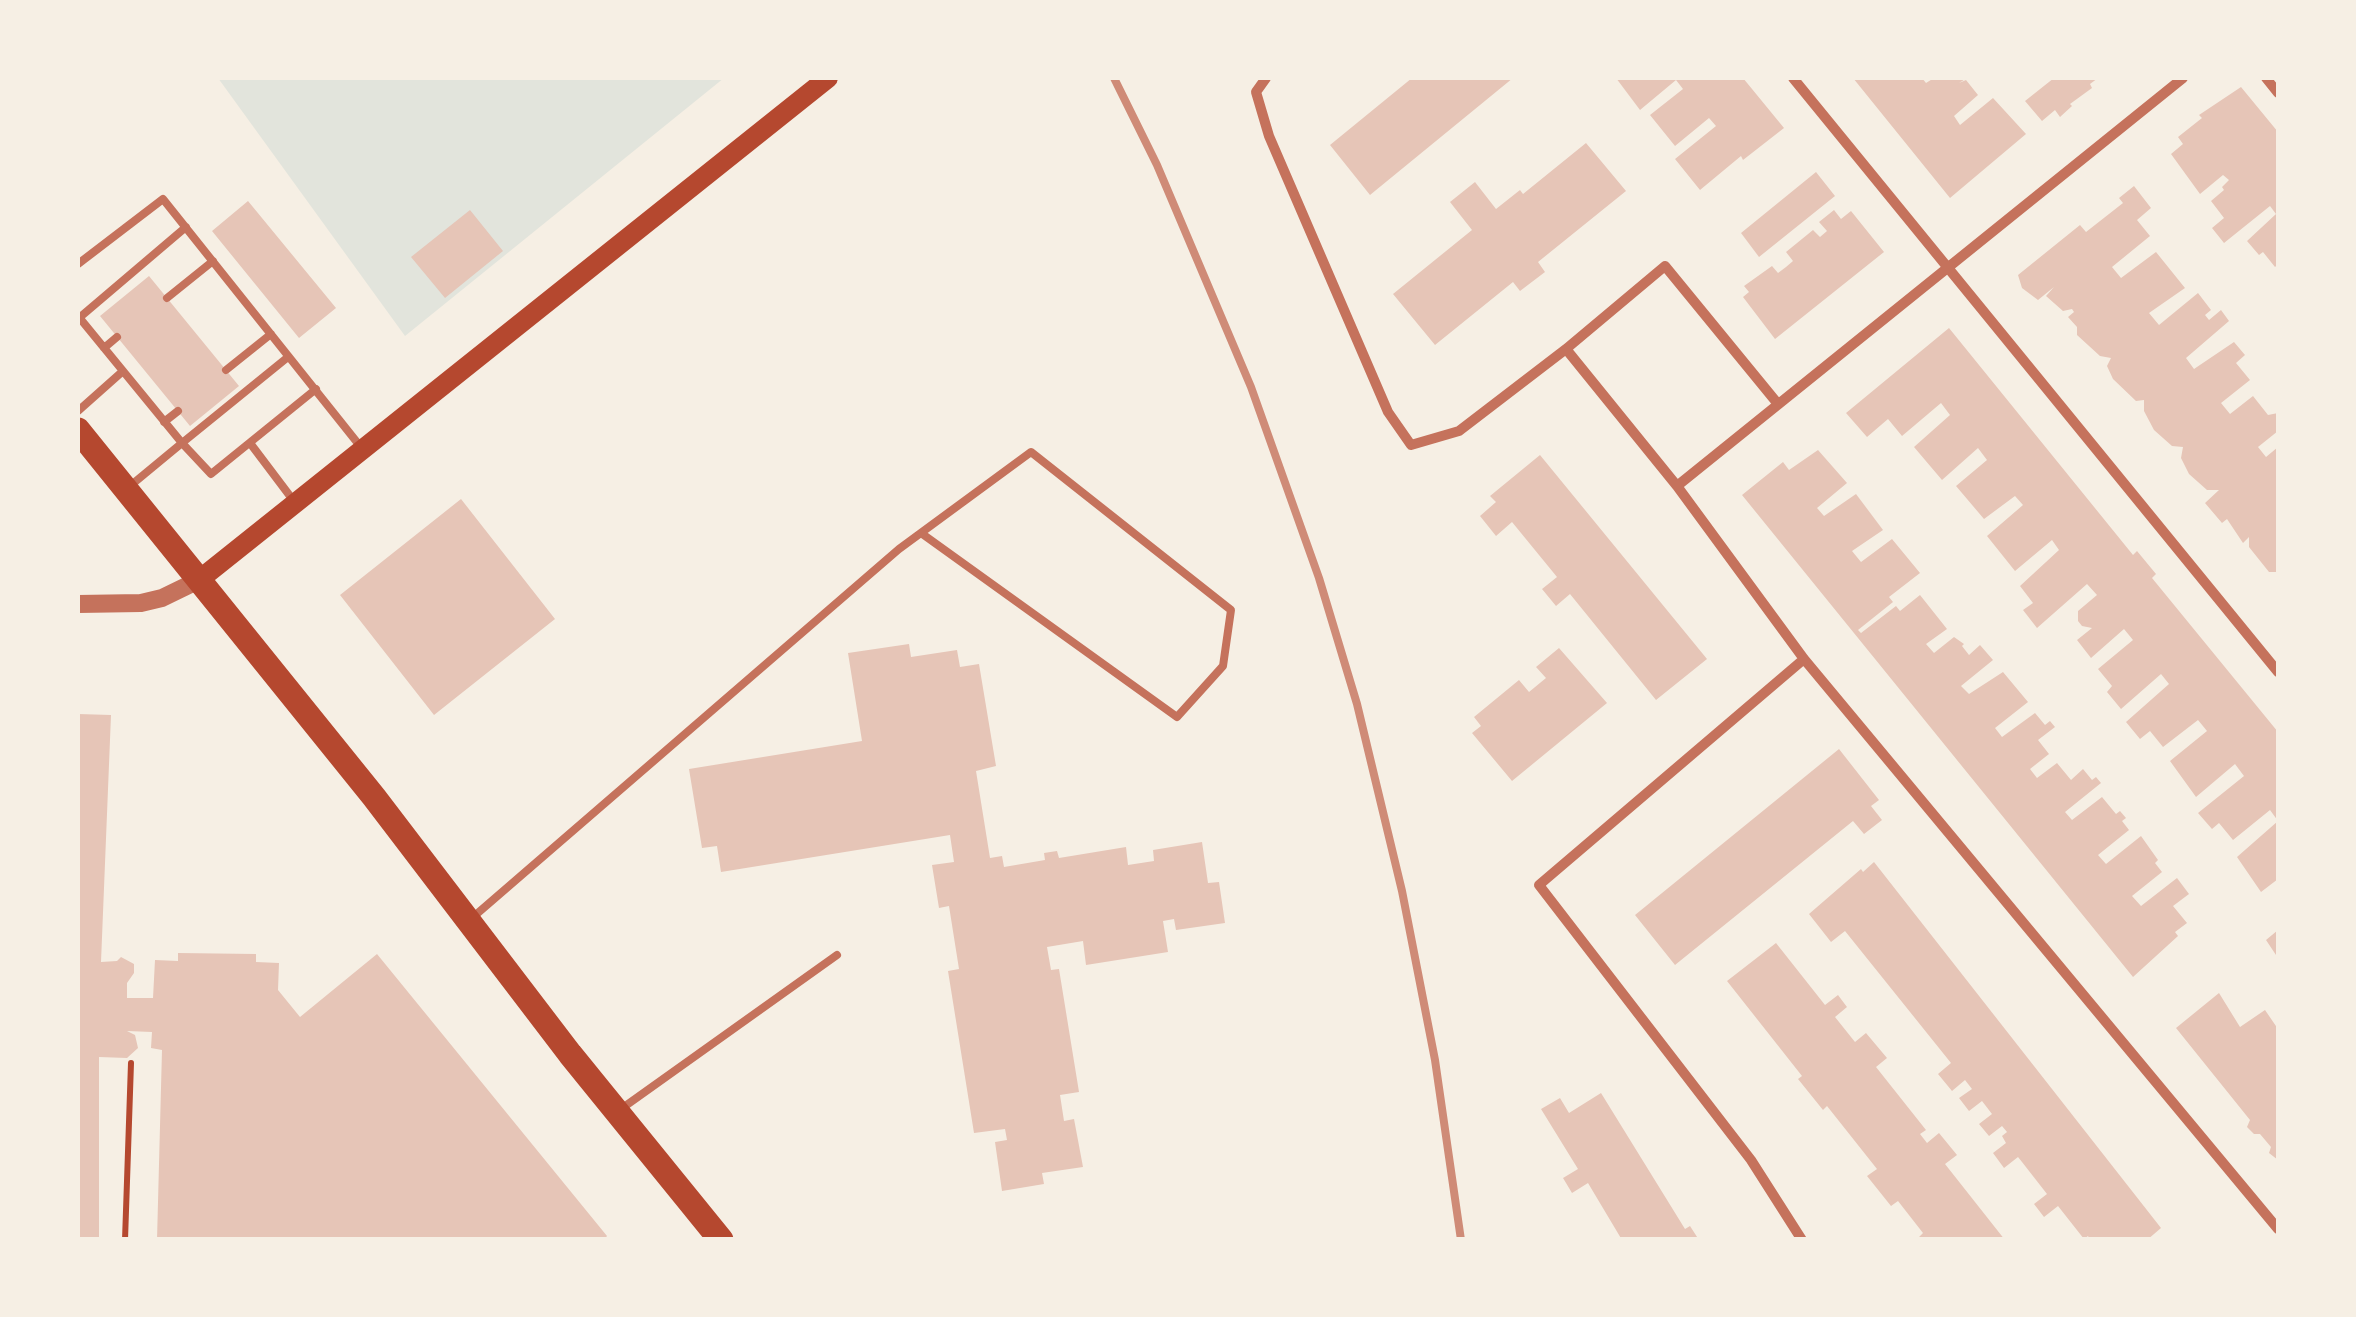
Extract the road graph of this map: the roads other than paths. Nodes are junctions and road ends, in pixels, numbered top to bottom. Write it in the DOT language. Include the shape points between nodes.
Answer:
graph roads {
  1 [pos="828,78"];
  2 [pos="1266,78"];
  3 [pos="1793,78"];
  4 [pos="2181,78"];
  5 [pos="2266,78"];
  6 [pos="2278,93"];
  7 [pos="186,227"];
  8 [pos="213,260"];
  9 [pos="78,264"];
  10 [pos="1946,268"];
  11 [pos="167,298"];
  12 [pos="78,317"];
  13 [pos="271,334"];
  14 [pos="117,337"];
  15 [pos="104,348"];
  16 [pos="1566,349"];
  17 [pos="288,357"];
  18 [pos="226,370"];
  19 [pos="123,371"];
  20 [pos="316,389"];
  21 [pos="1778,404"];
  22 [pos="78,411"];
  23 [pos="178,411"];
  24 [pos="164,422"];
  25 [pos="78,430"];
  26 [pos="182,443"];
  27 [pos="250,443"];
  28 [pos="363,449"];
  29 [pos="1677,486"];
  30 [pos="127,489"];
  31 [pos="296,504"];
  32 [pos="920,533"];
  33 [pos="199,580"];
  34 [pos="78,604"];
  35 [pos="1804,659"];
  36 [pos="2278,672"];
  37 [pos="469,921"];
  38 [pos="837,955"];
  39 [pos="617,1112"];
  40 [pos="2278,1228"];
  41 [pos="721,1240"];
  42 [pos="1802,1240"];
  1 -- 28 [label="main road"];
  2 -- 16 [label="street" via="1256,92 1269,136 1388,412 1411,445 1459,431"];
  3 -- 10 [label="street"];
  4 -- 10 [label="street"];
  5 -- 6 [label="street"];
  7 -- 8 [label="lane"];
  7 -- 9 [label="lane" via="163,199"];
  7 -- 12 [label="lane"];
  8 -- 11 [label="lane"];
  8 -- 13 [label="lane"];
  10 -- 21 [label="street"];
  10 -- 36 [label="street"];
  12 -- 15 [label="lane"];
  13 -- 17 [label="lane"];
  13 -- 18 [label="lane"];
  14 -- 15 [label="lane"];
  15 -- 19 [label="lane"];
  16 -- 21 [label="street" via="1665,266"];
  16 -- 29 [label="street"];
  17 -- 20 [label="lane"];
  17 -- 26 [label="lane"];
  19 -- 22 [label="lane"];
  19 -- 24 [label="lane"];
  20 -- 27 [label="lane"];
  20 -- 28 [label="lane"];
  21 -- 29 [label="street"];
  23 -- 24 [label="lane"];
  24 -- 26 [label="lane"];
  25 -- 30 [label="main road"];
  26 -- 27 [label="lane" via="212,474"];
  26 -- 30 [label="lane"];
  27 -- 31 [label="lane"];
  28 -- 31 [label="main road"];
  29 -- 35 [label="street"];
  30 -- 33 [label="main road"];
  31 -- 33 [label="main road"];
  32 -- 32 [label="lane" via="1031,452 1232,610 1223,666 1177,718"];
  32 -- 37 [label="lane"];
  33 -- 34 [label="street" via="142,603"];
  33 -- 37 [label="main road"];
  35 -- 40 [label="street"];
  35 -- 42 [label="street" via="1539,885 1751,1160"];
  37 -- 39 [label="main road"];
  38 -- 39 [label="lane"];
  39 -- 41 [label="main road"];
}
